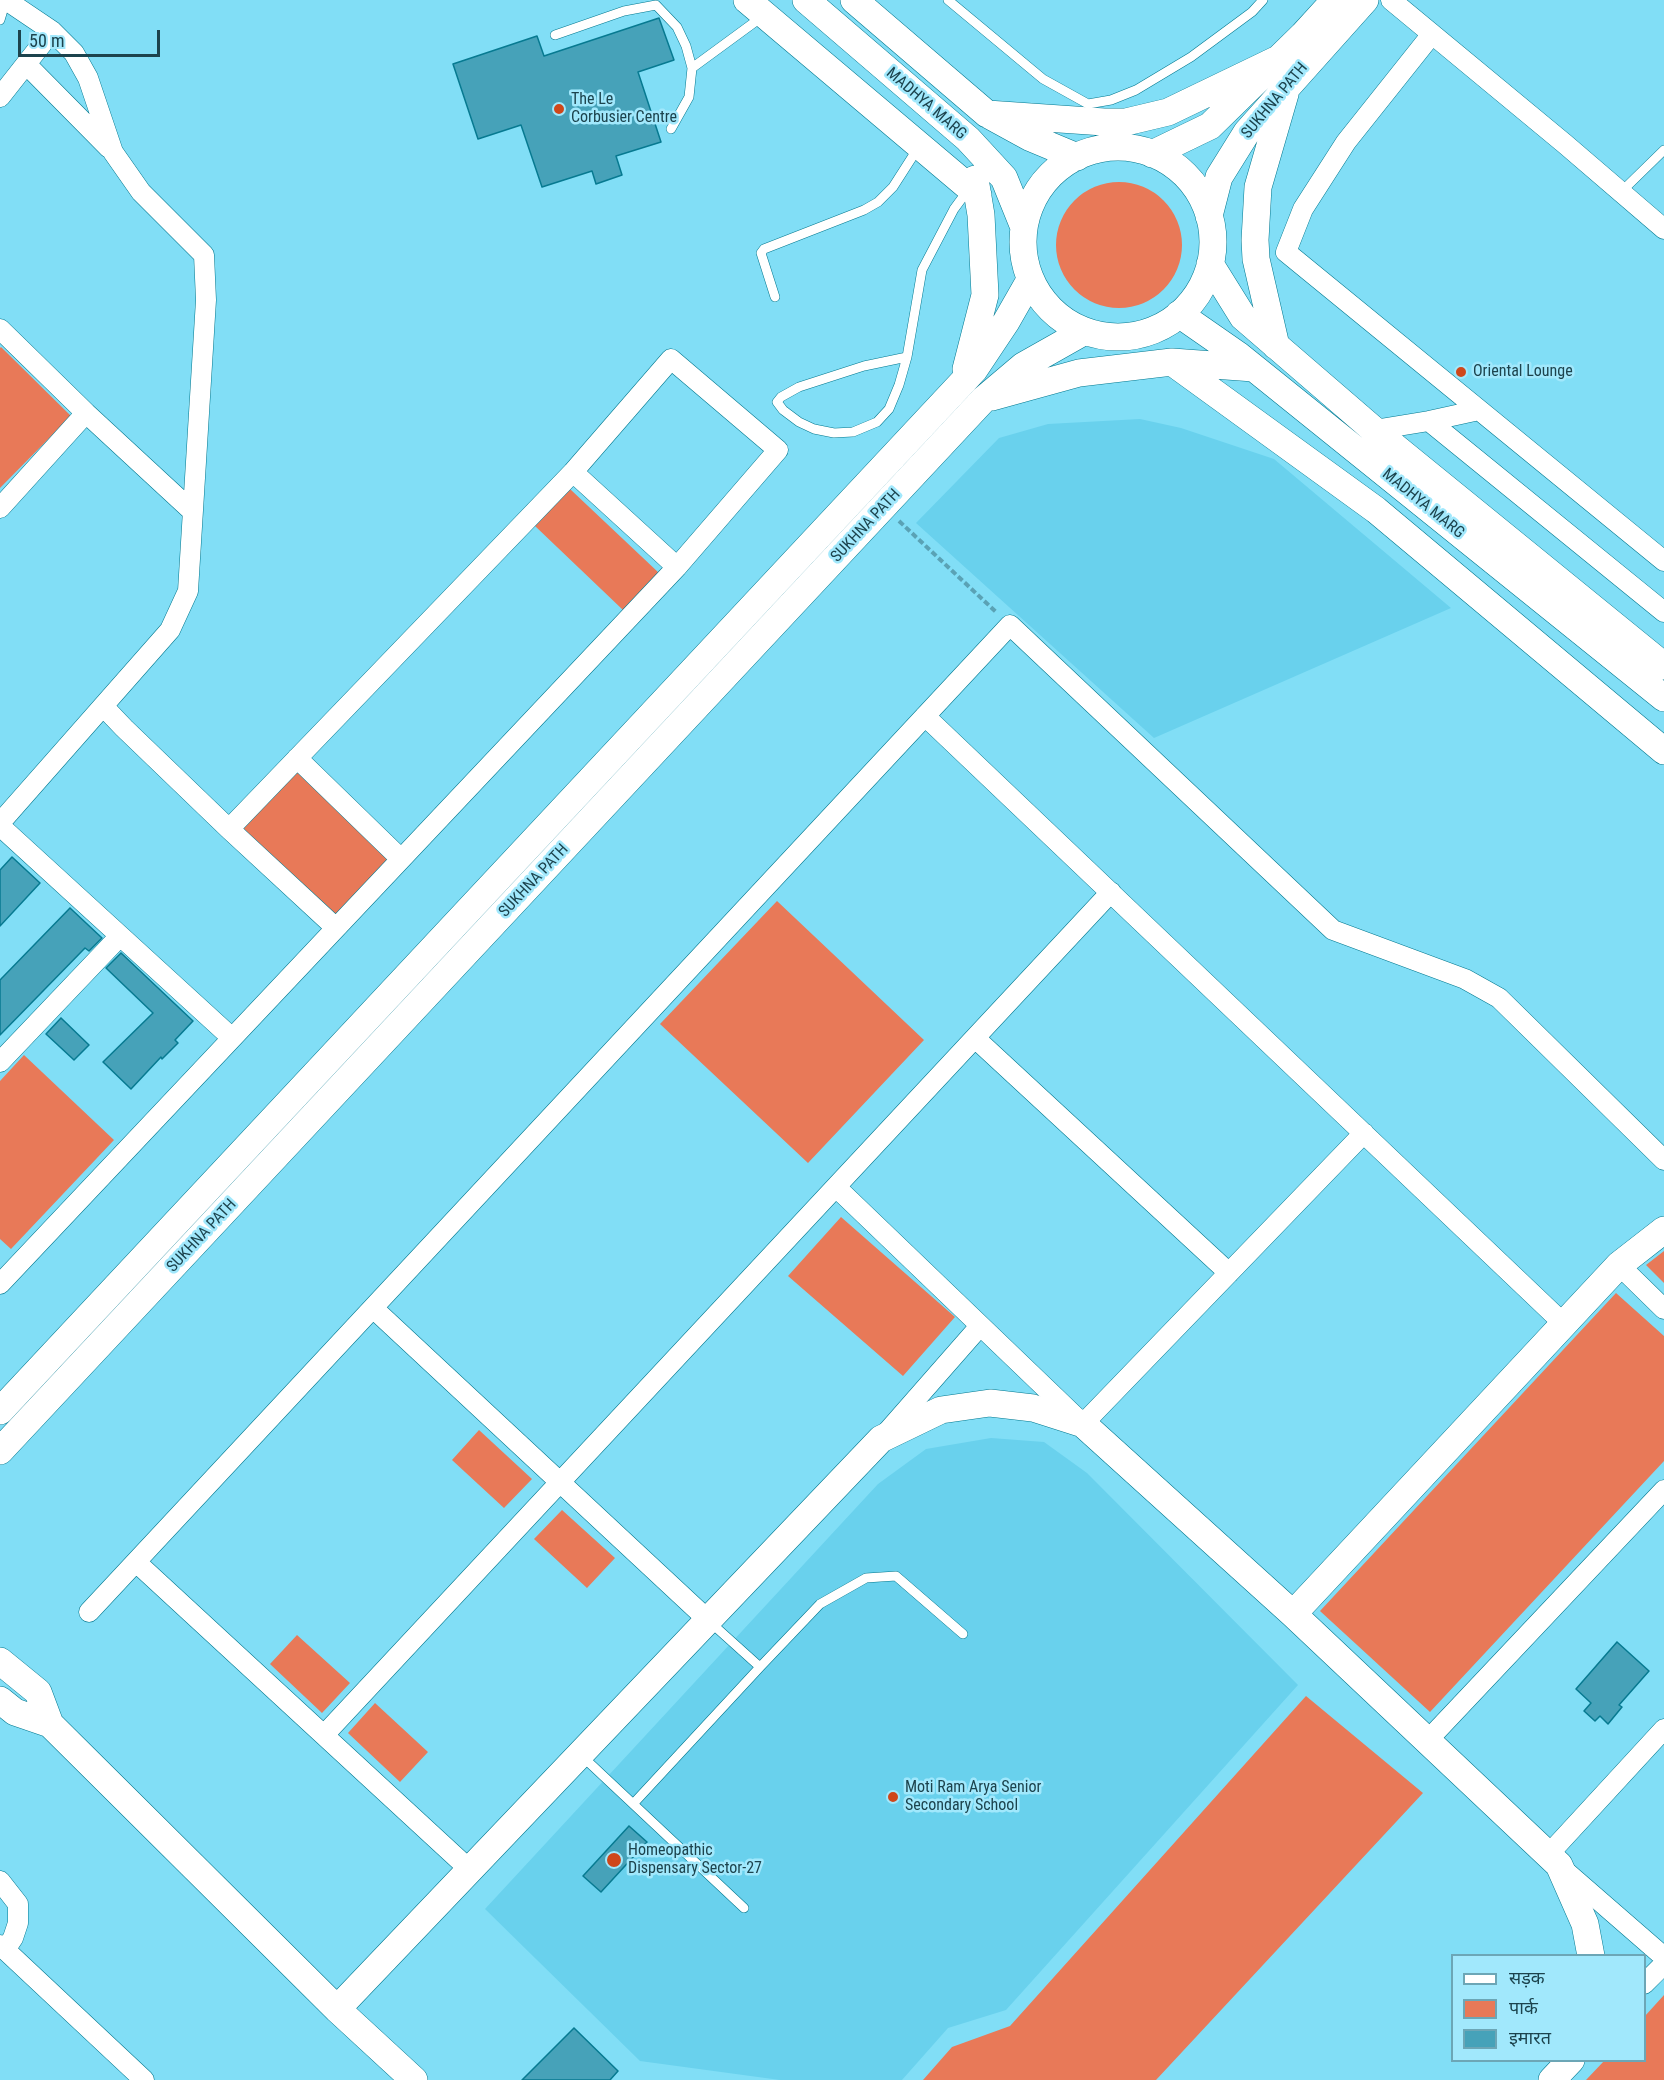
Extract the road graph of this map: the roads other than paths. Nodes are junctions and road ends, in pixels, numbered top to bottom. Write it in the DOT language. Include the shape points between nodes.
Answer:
graph roads {
  1 [pos="6,0"];
  2 [pos="806,0"];
  3 [pos="854,0"];
  4 [pos="948,0"];
  5 [pos="1263,0"];
  6 [pos="1335,0"];
  7 [pos="1365,0"];
  8 [pos="1391,0"];
  9 [pos="659,3"];
  10 [pos="756,7"];
  11 [pos="0,20"];
  12 [pos="52,31"];
  13 [pos="1432,34"];
  14 [pos="555,35"];
  15 [pos="26,64"];
  16 [pos="692,68"];
  17 [pos="1282,72"];
  18 [pos="837,77"];
  19 [pos="913,92"];
  20 [pos="0,97"];
  21 [pos="987,114"];
  22 [pos="671,129"];
  23 [pos="968,140"];
  24 [pos="919,146"];
  25 [pos="1664,150"];
  26 [pos="113,152"];
  27 [pos="1152,153"];
  28 [pos="1077,156"];
  29 [pos="973,191"];
  30 [pos="1621,192"];
  31 [pos="1209,216"];
  32 [pos="1023,225"];
  33 [pos="1664,229"];
  34 [pos="1210,264"];
  35 [pos="1030,280"];
  36 [pos="775,297"];
  37 [pos="1179,314"];
  38 [pos="0,329"];
  39 [pos="1085,331"];
  40 [pos="1276,346"];
  41 [pos="907,357"];
  42 [pos="1172,362"];
  43 [pos="1254,368"];
  44 [pos="963,382"];
  45 [pos="984,399"];
  46 [pos="1479,410"];
  47 [pos="86,413"];
  48 [pos="1430,421"];
  49 [pos="1367,441"];
  50 [pos="573,472"];
  51 [pos="0,508"];
  52 [pos="1376,510"];
  53 [pos="192,511"];
  54 [pos="1664,561"];
  55 [pos="676,567"];
  56 [pos="1664,612"];
  57 [pos="1664,666"];
  58 [pos="1664,698"];
  59 [pos="103,706"];
  60 [pos="925,716"];
  61 [pos="1664,751"];
  62 [pos="297,759"];
  63 [pos="0,824"];
  64 [pos="229,829"];
  65 [pos="401,859"];
  66 [pos="1111,892"];
  67 [pos="336,928"];
  68 [pos="120,936"];
  69 [pos="232,1038"];
  70 [pos="975,1038"];
  71 [pos="0,1062"];
  72 [pos="1364,1133"];
  73 [pos="1664,1160"];
  74 [pos="836,1187"];
  75 [pos="1664,1230"];
  76 [pos="1619,1265"];
  77 [pos="1229,1272"];
  78 [pos="0,1284"];
  79 [pos="373,1308"];
  80 [pos="1664,1309"];
  81 [pos="1564,1324"];
  82 [pos="980,1326"];
  83 [pos="0,1411"];
  84 [pos="1083,1424"];
  85 [pos="881,1439"];
  86 [pos="0,1451"];
  87 [pos="560,1482"];
  88 [pos="1664,1490"];
  89 [pos="136,1562"];
  90 [pos="89,1612"];
  91 [pos="1293,1614"];
  92 [pos="708,1620"];
  93 [pos="963,1634"];
  94 [pos="0,1661"];
  95 [pos="760,1667"];
  96 [pos="0,1700"];
  97 [pos="50,1724"];
  98 [pos="1664,1729"];
  99 [pos="324,1735"];
  100 [pos="1427,1741"];
  101 [pos="580,1754"];
  102 [pos="633,1804"];
  103 [pos="1553,1860"];
  104 [pos="470,1870"];
  105 [pos="0,1881"];
  106 [pos="744,1908"];
  107 [pos="2,1948"];
  108 [pos="1591,1954"];
  109 [pos="1664,1957"];
  110 [pos="1664,1964"];
  111 [pos="1646,1982"];
  112 [pos="337,2009"];
  113 [pos="1570,2062"];
  114 [pos="144,2080"];
  115 [pos="414,2080"];
  116 [pos="1552,2080"];
  1 -- 11 [label="lane"];
  1 -- 12 [label="street"];
  2 -- 19 [label="main road, MADHYA MARG"];
  3 -- 21 [label="main road, MADHYA MARG"];
  4 -- 5 [label="lane" via="1043,79 1088,104 1136,90 1191,57"];
  6 -- 17 [label="main road, SUKHNA PATH"];
  7 -- 17 [label="main road, SUKHNA PATH"];
  8 -- 13 [label="street"];
  9 -- 14 [label="lane"];
  9 -- 16 [label="lane" via="686,46"];
  10 -- 16 [label="lane"];
  10 -- 18 [label="main road"];
  12 -- 15 [label="street"];
  12 -- 26 [label="street" via="74,53 88,78"];
  13 -- 30 [label="street"];
  13 -- 46 [label="street" via="1346,142 1303,210 1286,252"];
  15 -- 20 [label="street"];
  15 -- 26 [label="street"];
  16 -- 22 [label="lane" via="689,97"];
  17 -- 21 [label="main road" via="1168,112 1126,122"];
  17 -- 27 [label="main road, SUKHNA PATH" via="1210,126"];
  17 -- 31 [label="main road, SUKHNA PATH" via="1219,177"];
  17 -- 40 [label="main road" via="1258,187 1255,240"];
  18 -- 19 [label="main road"];
  18 -- 24 [label="main road"];
  19 -- 23 [label="main road, MADHYA MARG"];
  21 -- 28 [label="main road, MADHYA MARG" via="1029,137"];
  23 -- 29 [label="main road"];
  23 -- 32 [label="main road, MADHYA MARG" via="1004,178"];
  24 -- 29 [label="main road"];
  24 -- 36 [label="lane" via="898,181 879,202 764,249 761,253"];
  25 -- 30 [label="lane"];
  26 -- 53 [label="street" via="141,192 204,255 207,300"];
  27 -- 28 [label="main road" via="1110,147"];
  27 -- 31 [label="main road" via="1191,182"];
  28 -- 32 [label="main road" via="1056,170 1038,190"];
  29 -- 41 [label="lane" via="954,209 922,270"];
  29 -- 44 [label="main road" via="981,214 985,296"];
  30 -- 33 [label="street"];
  31 -- 34 [label="main road" via="1213,244"];
  32 -- 35 [label="main road" via="1025,267"];
  34 -- 37 [label="main road" via="1197,294"];
  34 -- 40 [label="main road, MADHYA MARG" via="1243,317"];
  35 -- 39 [label="main road" via="1040,297 1072,326"];
  35 -- 44 [label="main road, SUKHNA PATH"];
  37 -- 39 [label="main road" via="1151,331 1128,336"];
  37 -- 43 [label="main road, MADHYA MARG"];
  38 -- 47 [label="street"];
  39 -- 45 [label="main road, SUKHNA PATH" via="1023,366"];
  40 -- 49 [label="main road, MADHYA MARG"];
  41 -- 41 [label="lane" via="889,409 877,422 853,432 814,429 798,422 777,402 799,387"];
  42 -- 43 [label="main road"];
  42 -- 45 [label="main road" via="1079,373"];
  42 -- 52 [label="main road"];
  43 -- 49 [label="main road, MADHYA MARG"];
  44 -- 83 [label="main road, SUKHNA PATH"];
  45 -- 86 [label="main road, SUKHNA PATH"];
  46 -- 48 [label="street"];
  46 -- 54 [label="street"];
  47 -- 51 [label="street"];
  47 -- 53 [label="street"];
  48 -- 49 [label="street"];
  48 -- 56 [label="street"];
  49 -- 52 [label="main road"];
  49 -- 57 [label="main road, MADHYA MARG"];
  49 -- 58 [label="main road, MADHYA MARG"];
  50 -- 55 [label="street"];
  50 -- 55 [label="street" via="671,359 778,450"];
  50 -- 62 [label="street"];
  52 -- 61 [label="main road"];
  53 -- 59 [label="street" via="188,591 170,630"];
  55 -- 65 [label="street"];
  59 -- 63 [label="street"];
  59 -- 64 [label="street"];
  60 -- 66 [label="street"];
  60 -- 73 [label="street" via="1010,625 1333,930 1465,979 1499,998"];
  60 -- 79 [label="street"];
  62 -- 64 [label="street"];
  62 -- 65 [label="street"];
  63 -- 68 [label="street"];
  64 -- 67 [label="street"];
  65 -- 67 [label="street"];
  66 -- 70 [label="street"];
  66 -- 72 [label="street"];
  67 -- 69 [label="street"];
  68 -- 69 [label="street"];
  68 -- 71 [label="street"];
  69 -- 78 [label="street"];
  70 -- 74 [label="street"];
  70 -- 77 [label="street"];
  72 -- 77 [label="street"];
  72 -- 81 [label="street"];
  74 -- 82 [label="street"];
  74 -- 87 [label="street"];
  75 -- 76 [label="main road"];
  76 -- 80 [label="street"];
  76 -- 81 [label="main road"];
  77 -- 84 [label="street"];
  79 -- 87 [label="street"];
  79 -- 89 [label="street"];
  81 -- 91 [label="main road"];
  82 -- 84 [label="street"];
  82 -- 85 [label="street"];
  84 -- 85 [label="main road" via="1033,1408 990,1403 941,1410"];
  84 -- 91 [label="main road"];
  85 -- 92 [label="main road"];
  87 -- 92 [label="street"];
  87 -- 99 [label="street"];
  88 -- 100 [label="street"];
  89 -- 90 [label="street"];
  89 -- 99 [label="street"];
  91 -- 100 [label="main road"];
  92 -- 95 [label="lane"];
  92 -- 101 [label="main road"];
  93 -- 95 [label="lane" via="896,1576 866,1578 820,1604"];
  94 -- 97 [label="main road" via="38,1692"];
  95 -- 102 [label="lane"];
  96 -- 97 [label="main road" via="15,1712"];
  97 -- 112 [label="main road"];
  98 -- 103 [label="street"];
  99 -- 104 [label="street"];
  100 -- 103 [label="main road"];
  101 -- 102 [label="lane"];
  101 -- 104 [label="main road"];
  102 -- 106 [label="lane"];
  103 -- 108 [label="main road" via="1585,1924"];
  103 -- 109 [label="street"];
  104 -- 112 [label="main road"];
  105 -- 107 [label="street" via="18,1904 13,1938"];
  107 -- 114 [label="street"];
  110 -- 111 [label="street"];
  112 -- 115 [label="main road"];
  113 -- 116 [label="main road"];
}
